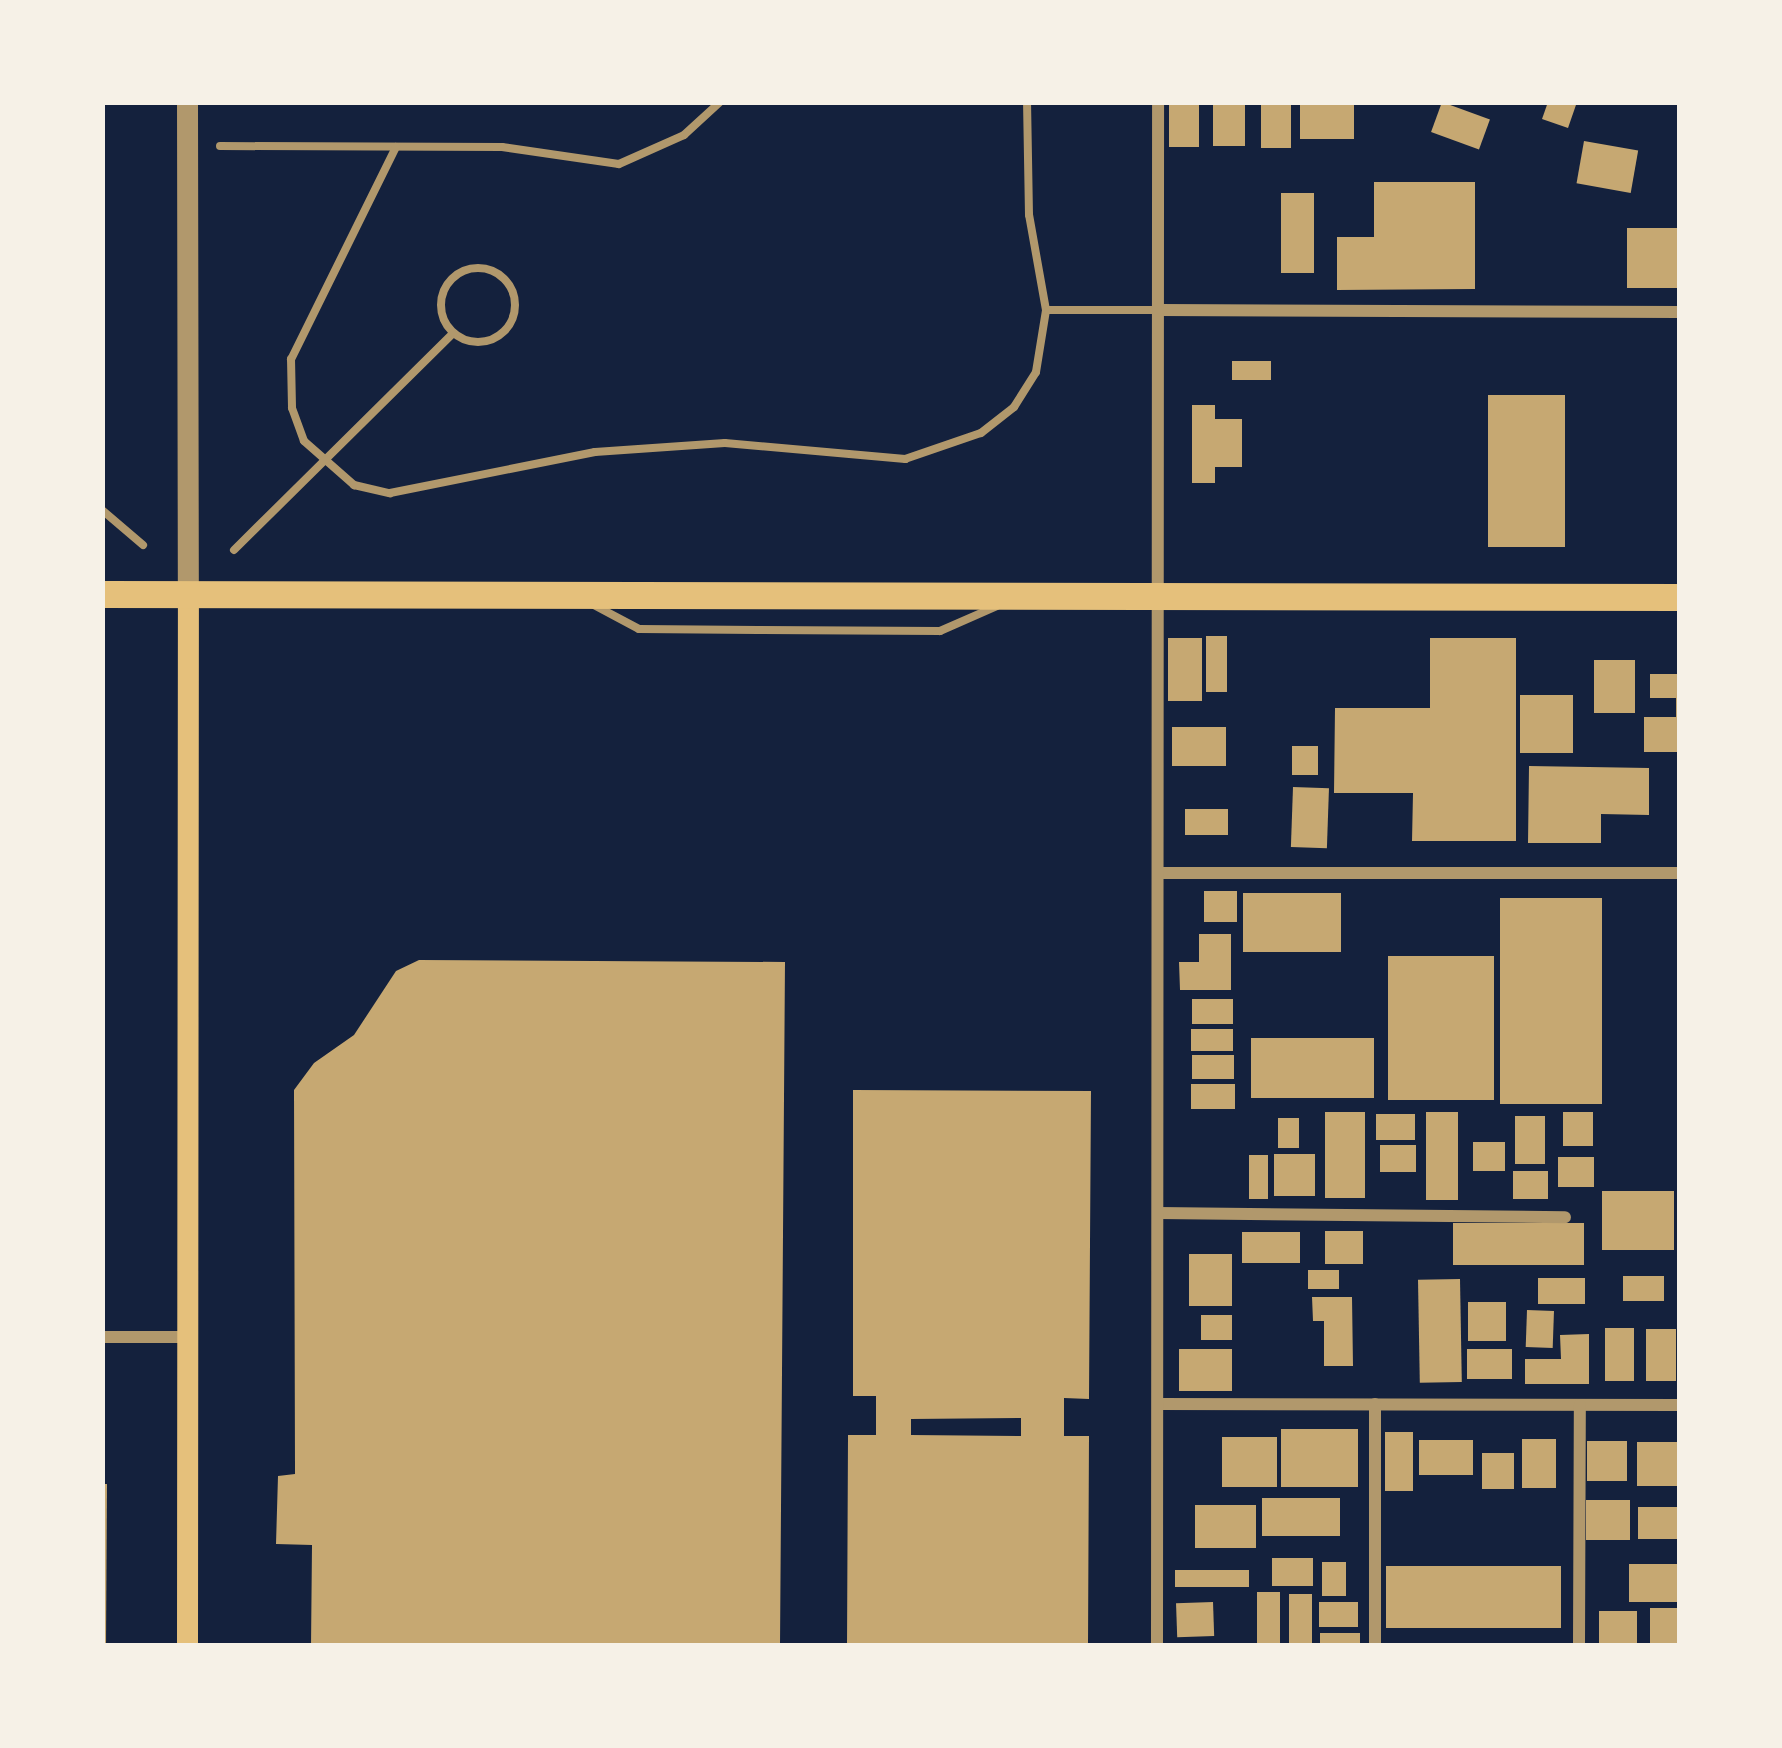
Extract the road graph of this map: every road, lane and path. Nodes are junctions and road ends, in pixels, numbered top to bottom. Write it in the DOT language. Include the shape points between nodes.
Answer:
graph roads {
  1 [pos="188,102"];
  2 [pos="720,102"];
  3 [pos="1027,102"];
  4 [pos="1158,102"];
  5 [pos="220,146"];
  6 [pos="396,147"];
  7 [pos="1046,310"];
  8 [pos="1159,310"];
  9 [pos="1680,312"];
  10 [pos="453,333"];
  11 [pos="322,462"];
  12 [pos="102,510"];
  13 [pos="142,545"];
  14 [pos="234,550"];
  15 [pos="102,594"];
  16 [pos="188,595"];
  17 [pos="1158,595"];
  18 [pos="1680,597"];
  19 [pos="1159,873"];
  20 [pos="1680,873"];
  21 [pos="1158,1213"];
  22 [pos="1565,1216"];
  23 [pos="102,1337"];
  24 [pos="187,1337"];
  25 [pos="1157,1405"];
  26 [pos="1375,1405"];
  27 [pos="1580,1405"];
  28 [pos="1680,1405"];
  29 [pos="187,1646"];
  30 [pos="1157,1646"];
  31 [pos="1376,1646"];
  32 [pos="1579,1646"];
  1 -- 16 [label="street"];
  2 -- 6 [label="lane" via="684,136 619,164 502,148"];
  3 -- 7 [label="lane" via="1029,215"];
  4 -- 8 [label="street"];
  5 -- 6 [label="lane"];
  6 -- 11 [label="lane" via="291,359 292,408"];
  7 -- 8 [label="lane"];
  7 -- 11 [label="lane" via="1036,372 1014,407 934,454 905,459 725,443 642,448 390,493 354,485"];
  8 -- 9 [label="street"];
  8 -- 17 [label="street"];
  10 -- 10 [label="lane" via="441,298 454,276 479,268 502,277 515,299 510,325 490,340"];
  10 -- 11 [label="lane"];
  11 -- 14 [label="lane"];
  12 -- 13 [label="lane"];
  15 -- 16 [label="highway"];
  16 -- 17 [label="highway"];
  16 -- 24 [label="main road"];
  17 -- 18 [label="highway"];
  17 -- 19 [label="street"];
  19 -- 20 [label="street"];
  19 -- 21 [label="street"];
  21 -- 22 [label="street"];
  21 -- 25 [label="street"];
  23 -- 24 [label="street"];
  24 -- 29 [label="main road"];
  25 -- 26 [label="street"];
  25 -- 30 [label="street"];
  26 -- 27 [label="street"];
  26 -- 31 [label="street"];
  27 -- 28 [label="street"];
  27 -- 32 [label="street"];
}
